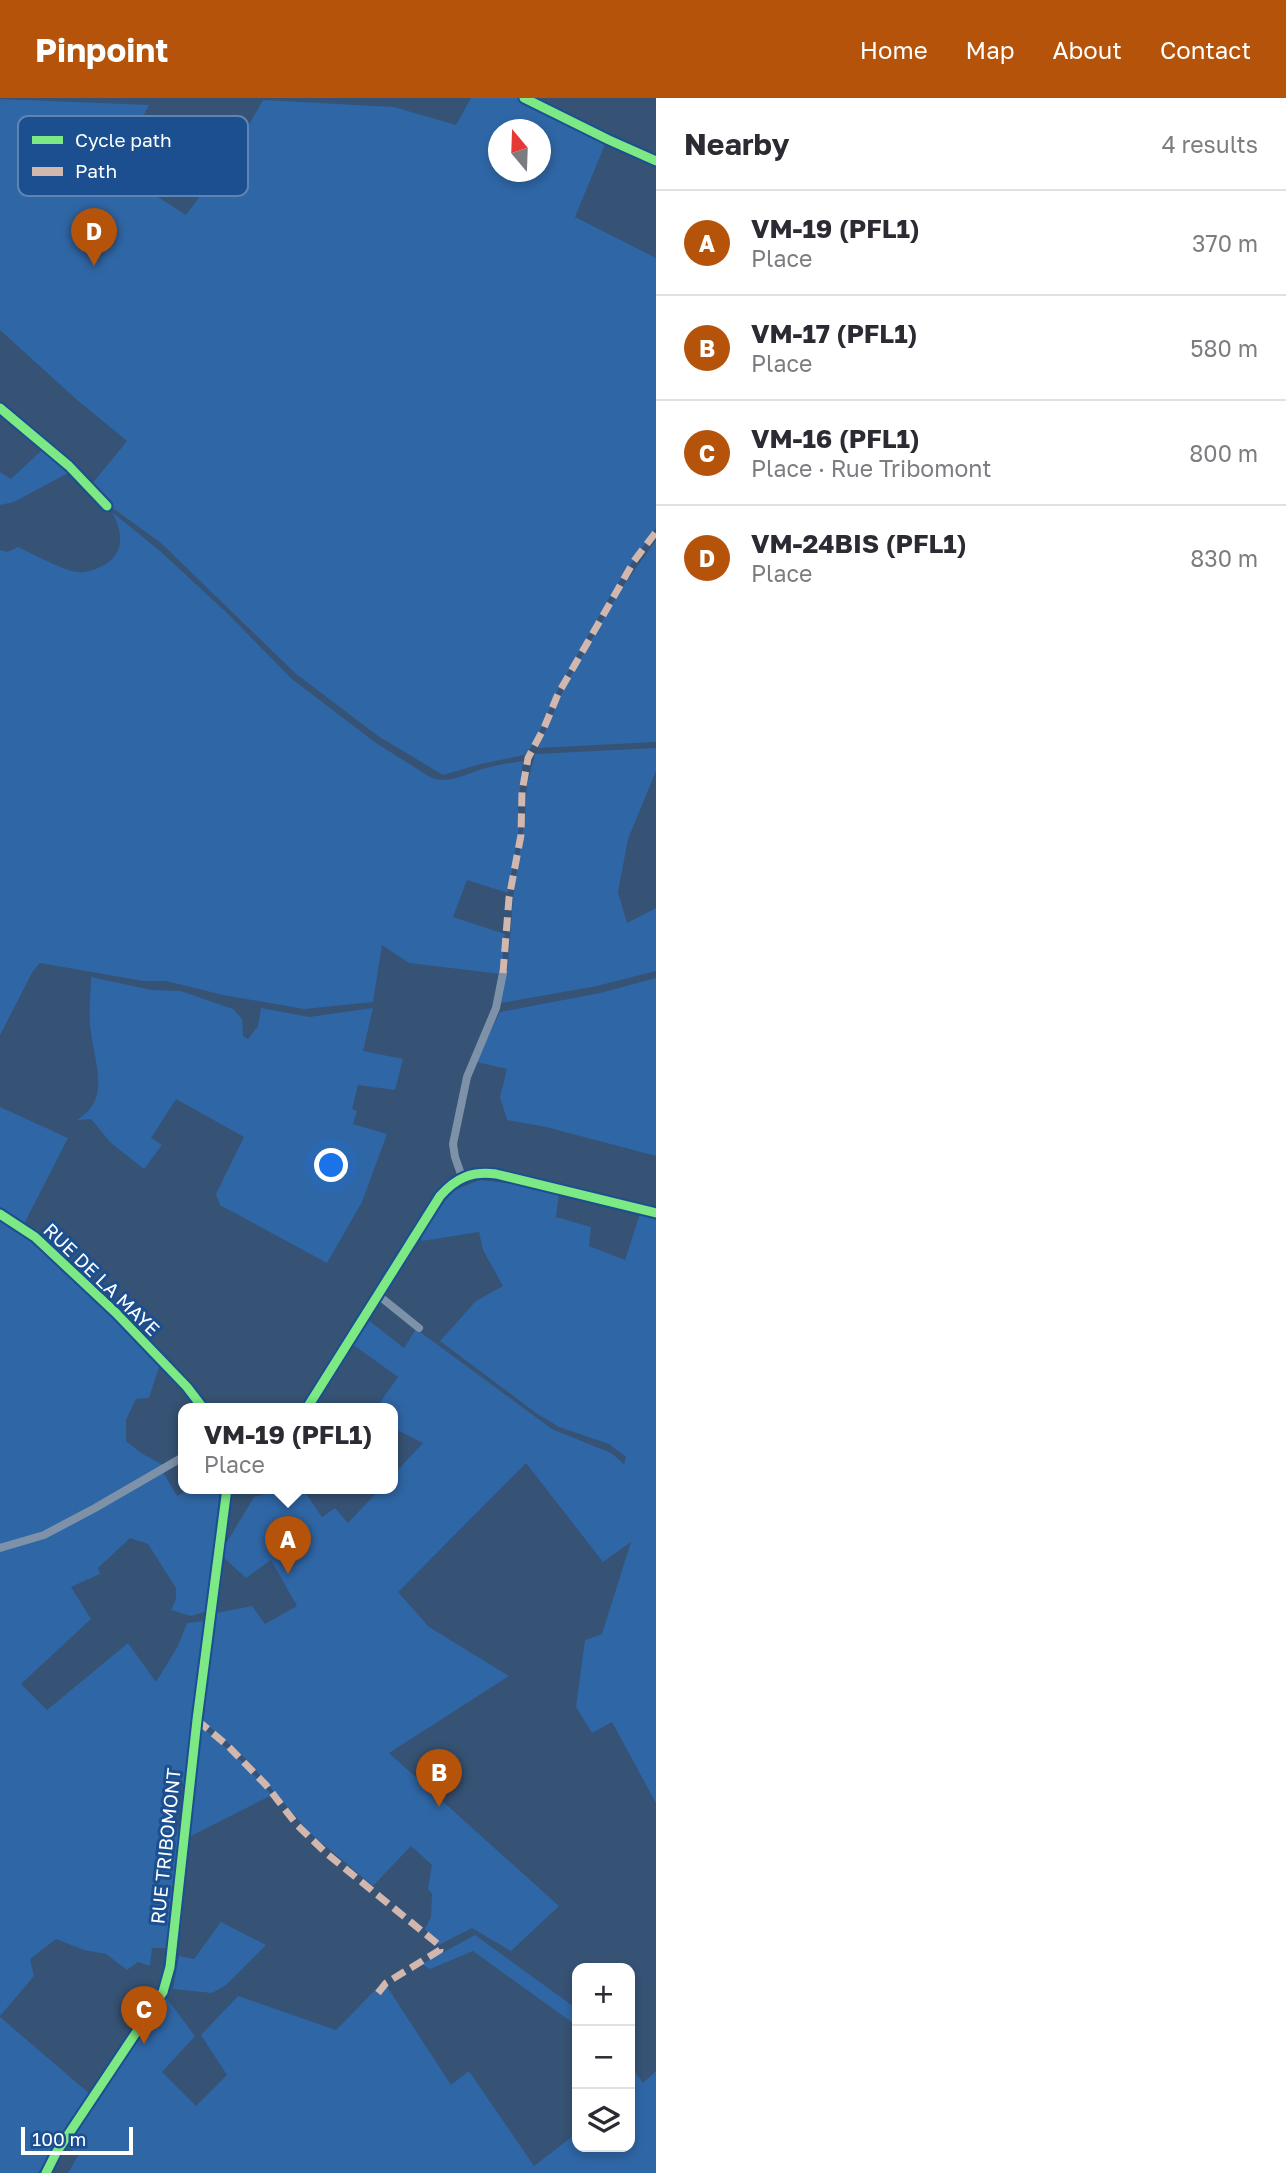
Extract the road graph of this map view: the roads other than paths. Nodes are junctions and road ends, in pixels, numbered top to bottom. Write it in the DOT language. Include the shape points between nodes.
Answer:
graph roads {
  1 [pos="524,98"];
  2 [pos="656,161"];
  3 [pos="0,408"];
  4 [pos="107,506"];
  5 [pos="503,973"];
  6 [pos="462,1177"];
  7 [pos="656,1213"];
  8 [pos="0,1214"];
  9 [pos="378,1296"];
  10 [pos="419,1328"];
  11 [pos="199,1403"];
  12 [pos="310,1403"];
  13 [pos="178,1460"];
  14 [pos="226,1494"];
  15 [pos="0,1548"];
  16 [pos="46,2173"];
  1 -- 2 [label="street"];
  3 -- 4 [label="street" via="69,466"];
  5 -- 6 [label="street" via="496,1008 467,1077 453,1144"];
  6 -- 7 [label="street" via="496,1174"];
  6 -- 9 [label="street" via="440,1196"];
  8 -- 11 [label="street, RUE DE LA MAYE" via="36,1237 116,1313"];
  9 -- 10 [label="street"];
  9 -- 12 [label="street"];
  13 -- 15 [label="street" via="44,1535"];
  14 -- 16 [label="street, RUE TRIBOMONT" via="170,1966 163,1992"];
}
